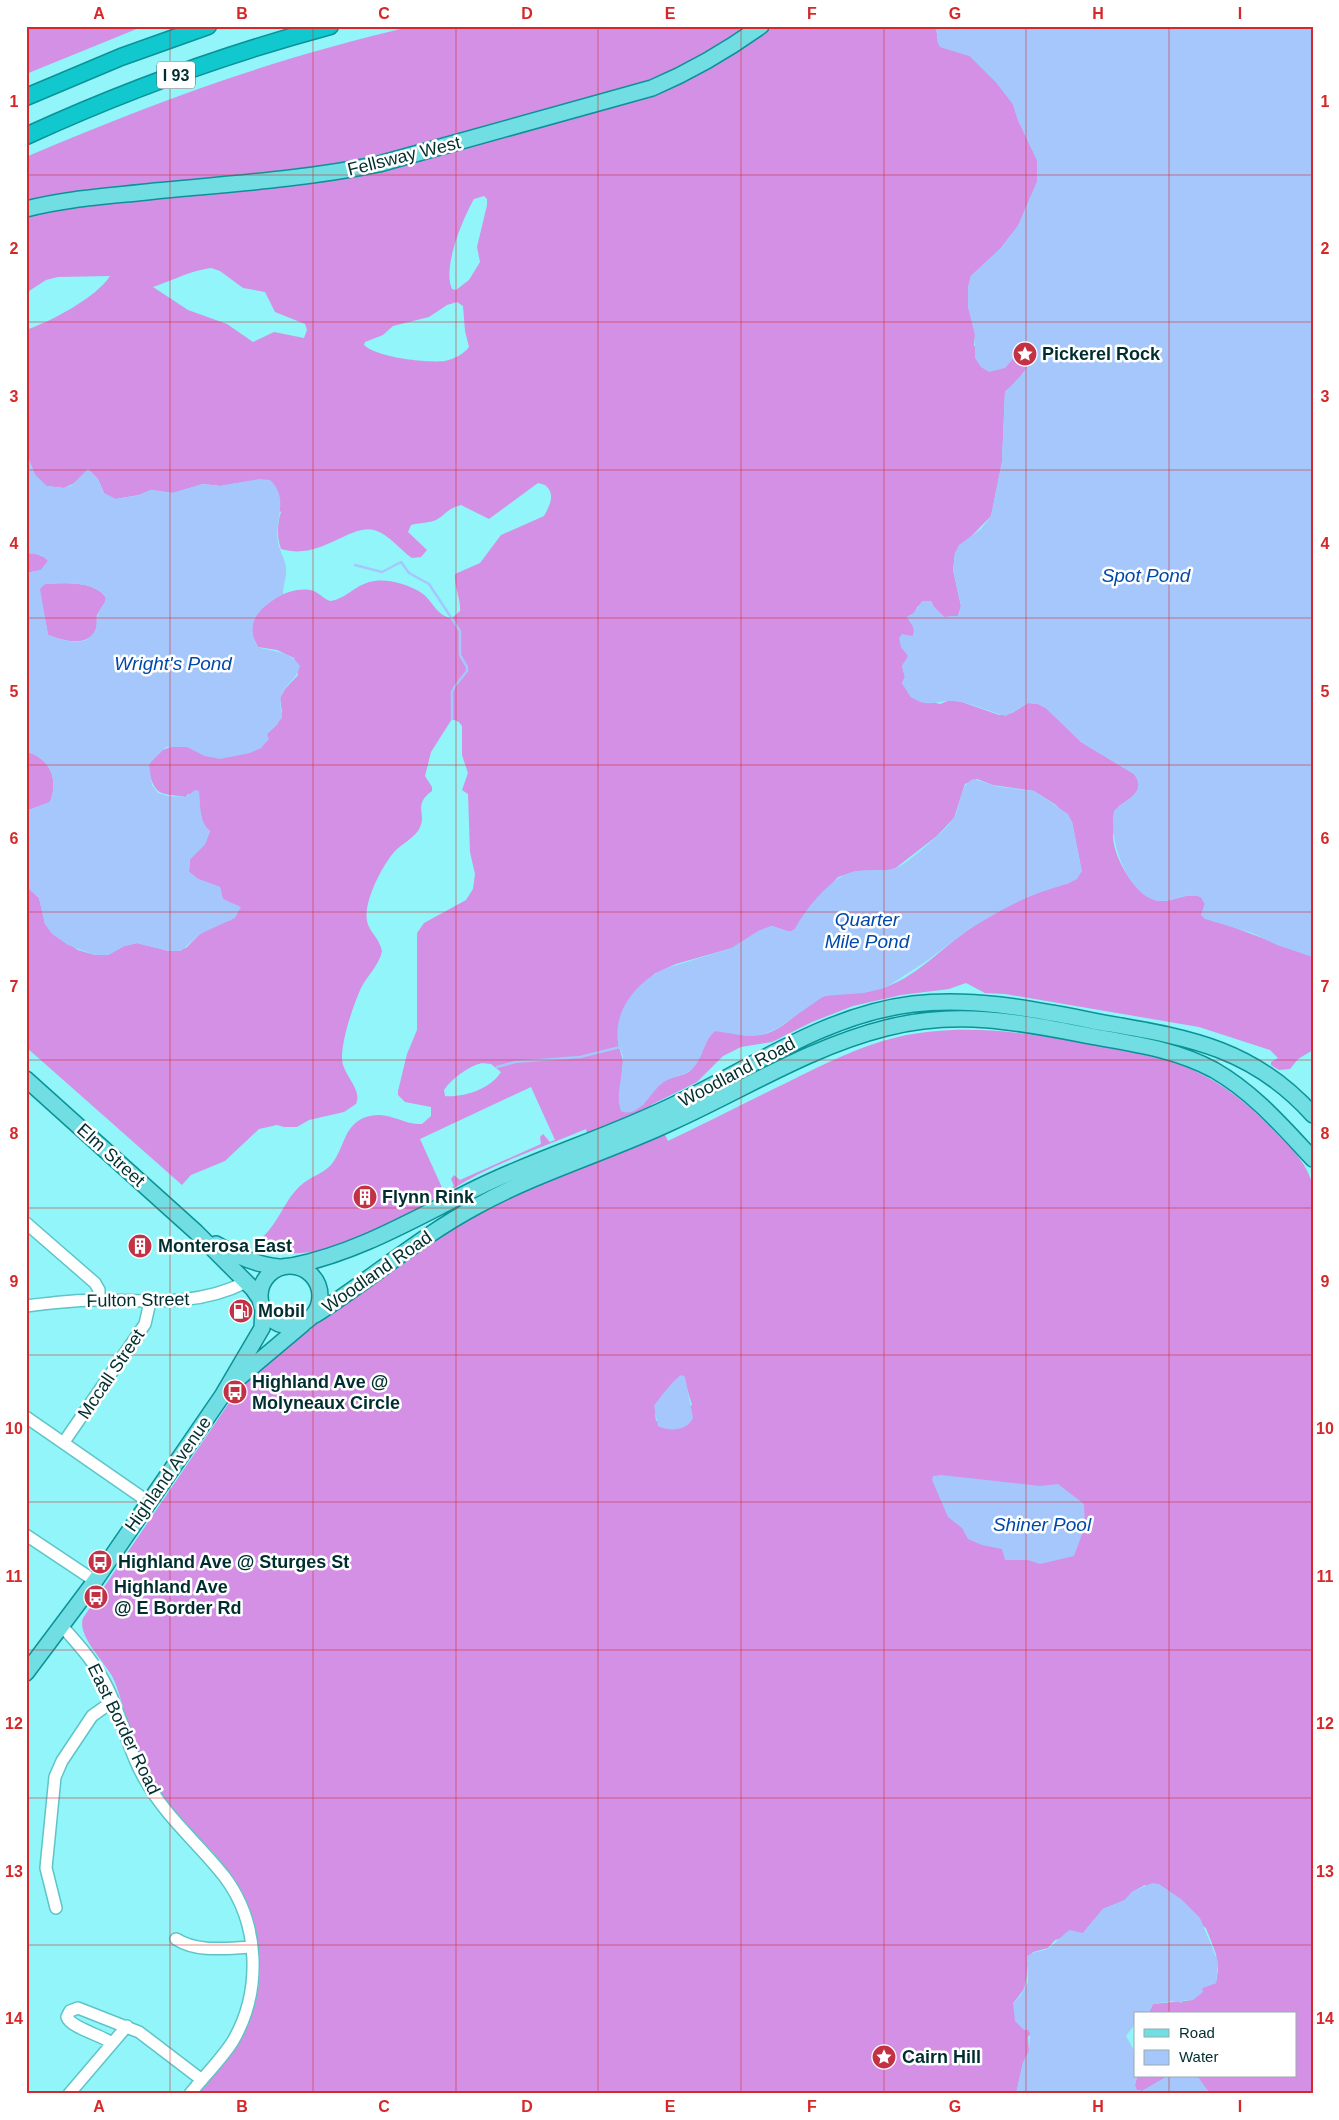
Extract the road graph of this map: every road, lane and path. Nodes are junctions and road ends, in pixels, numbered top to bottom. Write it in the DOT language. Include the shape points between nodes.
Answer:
graph roads {
  1 [pos="208,26"];
  2 [pos="330,26"];
  3 [pos="761,26"];
  4 [pos="26,97"];
  5 [pos="26,136"];
  6 [pos="26,209"];
  7 [pos="1206,1044"];
  8 [pos="1198,1063"];
  9 [pos="26,1079"];
  10 [pos="1313,1115"];
  11 [pos="619,1137"];
  12 [pos="1313,1159"];
  13 [pos="26,1223"];
  14 [pos="196,1232"];
  15 [pos="285,1266"];
  16 [pos="246,1282"];
  17 [pos="99,1300"];
  18 [pos="150,1302"];
  19 [pos="262,1304"];
  20 [pos="26,1306"];
  21 [pos="310,1319"];
  22 [pos="222,1396"];
  23 [pos="26,1417"];
  24 [pos="64,1442"];
  25 [pos="150,1503"];
  26 [pos="26,1535"];
  27 [pos="95,1581"];
  28 [pos="61,1625"];
  29 [pos="26,1673"];
  30 [pos="113,1701"];
  31 [pos="56,1908"];
  32 [pos="176,1939"];
  33 [pos="252,1947"];
  34 [pos="126,2026"];
  35 [pos="112,2043"];
  36 [pos="202,2080"];
  37 [pos="69,2094"];
  38 [pos="190,2094"];
  1 -- 4 [label="highway, I 93" via="121,57"];
  2 -- 5 [label="highway, I 93" via="171,76"];
  3 -- 6 [label="main road, Fellsway West" via="724,53 652,88 379,164 341,172 90,198"];
  7 -- 8 [label="main road"];
  7 -- 10 [label="main road, Woodland Road" via="1236,1056 1272,1078"];
  7 -- 11 [label="main road, Woodland Road" via="995,1004 911,1004 822,1029"];
  8 -- 11 [label="main road, Woodland Road" via="1144,1045 1014,1021 961,1018 917,1021 864,1034 816,1052 686,1116"];
  8 -- 12 [label="main road, Woodland Road" via="1260,1102"];
  9 -- 14 [label="main road, Elm Street"];
  11 -- 15 [label="main road, Woodland Road" via="491,1182 347,1251"];
  11 -- 21 [label="main road, Woodland Road" via="477,1206 431,1233"];
  13 -- 17 [label="street" via="95,1283"];
  14 -- 15 [label="main road, Elm Street" via="233,1254 258,1264"];
  14 -- 16 [label="main road, Elm Street"];
  15 -- 19 [label="main road" via="266,1279"];
  15 -- 21 [label="main road" via="302,1268 316,1280 321,1296"];
  16 -- 18 [label="street, Fulton Street" via="196,1299"];
  16 -- 19 [label="main road, Elm Street"];
  17 -- 18 [label="street, Fulton Street"];
  17 -- 20 [label="street, Fulton Street"];
  18 -- 24 [label="street, Mccall Street" via="145,1324"];
  19 -- 21 [label="main road" via="272,1320 283,1326 296,1326"];
  19 -- 22 [label="main road, Highland Avenue" via="262,1328"];
  21 -- 22 [label="main road, Highland Avenue" via="252,1364"];
  22 -- 25 [label="main road, Highland Avenue"];
  23 -- 24 [label="street"];
  24 -- 25 [label="street"];
  25 -- 27 [label="main road, Highland Avenue"];
  26 -- 27 [label="street"];
  27 -- 28 [label="main road, Highland Avenue"];
  28 -- 29 [label="main road, Highland Avenue"];
  28 -- 30 [label="street, East Border Road" via="94,1664"];
  30 -- 31 [label="street" via="92,1716 55,1777 46,1868"];
  30 -- 33 [label="street, East Border Road" via="130,1750 151,1790 232,1887 247,1922"];
  32 -- 33 [label="street" via="201,1948"];
  33 -- 36 [label="street, East Border Road" via="251,1996 244,2018 228,2048"];
  34 -- 35 [label="street"];
  34 -- 35 [label="street" via="78,2008 70,2011 67,2016 71,2024"];
  34 -- 36 [label="street" via="144,2035"];
  35 -- 37 [label="street"];
  36 -- 38 [label="street, East Border Road"];
}
